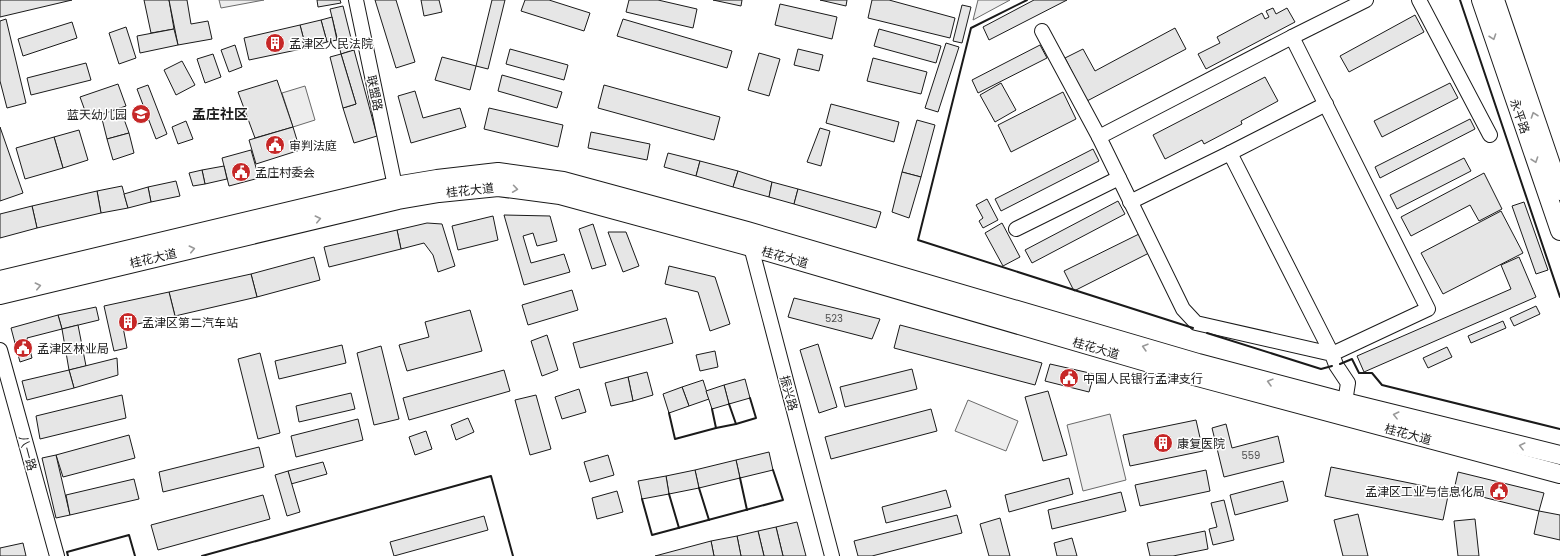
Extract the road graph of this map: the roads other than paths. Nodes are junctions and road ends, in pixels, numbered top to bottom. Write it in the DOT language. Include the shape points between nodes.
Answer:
graph roads {
  1 [pos="356,0"];
  2 [pos="1366,0"];
  3 [pos="1419,0"];
  4 [pos="1481,0"];
  5 [pos="1495,0"];
  6 [pos="1042,30"];
  7 [pos="1292,37"];
  8 [pos="1326,104"];
  9 [pos="1490,135"];
  10 [pos="1099,137"];
  11 [pos="1230,152"];
  12 [pos="1119,178"];
  13 [pos="395,186"];
  14 [pos="1560,191"];
  15 [pos="1130,202"];
  16 [pos="1016,228"];
  17 [pos="1560,231"];
  18 [pos="749,239"];
  19 [pos="0,280"];
  20 [pos="0,295"];
  21 [pos="0,350"];
  22 [pos="1332,354"];
  23 [pos="1345,402"];
  24 [pos="1560,455"];
  25 [pos="1560,474"];
  26 [pos="57,556"];
  27 [pos="832,556"];
  1 -- 13 [label="street, 联盟路"];
  2 -- 7 [label="street"];
  3 -- 9 [label="street"];
  4 -- 17 [label="main road, 永平路, one-way"];
  14 -- 5 [label="main road, 永平路, one-way"];
  6 -- 10 [label="street"];
  7 -- 8 [label="street"];
  7 -- 10 [label="street"];
  8 -- 11 [label="street"];
  8 -- 22 [label="street" via="1428,309"];
  10 -- 12 [label="street"];
  11 -- 15 [label="street"];
  11 -- 22 [label="street"];
  12 -- 15 [label="street"];
  12 -- 16 [label="street"];
  13 -- 18 [label="main road, 桂花大道" via="498,172 563,181"];
  13 -- 19 [label="main road, 桂花大道"];
  15 -- 22 [label="street" via="1183,310 1196,323"];
  20 -- 18 [label="main road, 桂花大道, one-way" via="398,200 498,187 560,195"];
  23 -- 18 [label="main road, 桂花大道, one-way"];
  18 -- 25 [label="main road, 桂花大道" via="1194,376"];
  18 -- 27 [label="street, 振兴路"];
  21 -- 26 [label="street, 八一路"];
  22 -- 23 [label="street" via="1348,383"];
  24 -- 23 [label="main road, 桂花大道, one-way"];
}
